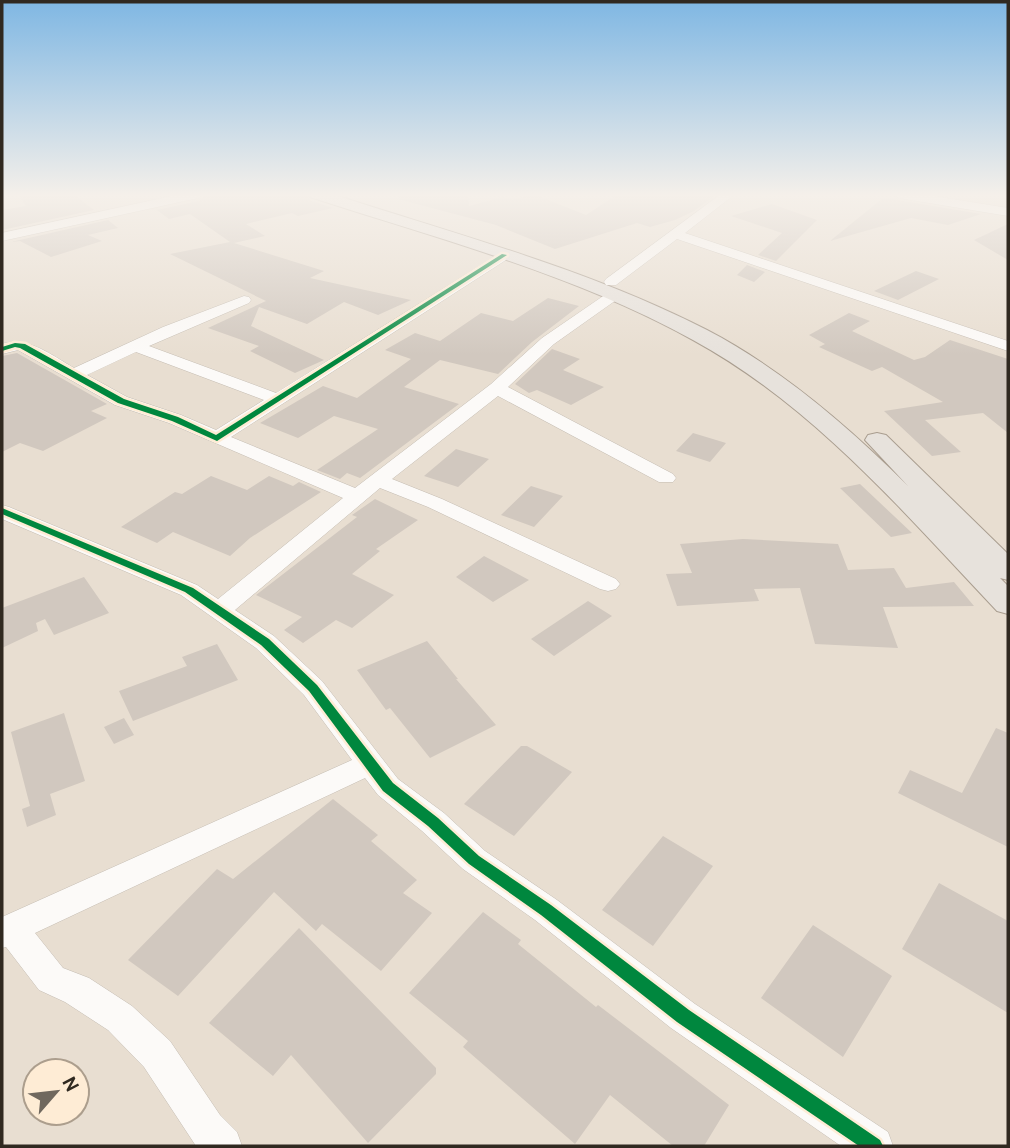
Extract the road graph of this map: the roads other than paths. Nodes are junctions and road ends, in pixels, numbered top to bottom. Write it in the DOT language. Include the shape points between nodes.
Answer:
graph roads {
  1 [pos="481,248"];
  2 [pos="496,248"];
  3 [pos="659,248"];
  4 [pos="721,248"];
  5 [pos="504,255"];
  6 [pos="613,288"];
  7 [pos="244,300"];
  8 [pos="135,346"];
  9 [pos="1008,346"];
  10 [pos="2,349"];
  11 [pos="73,375"];
  12 [pos="497,388"];
  13 [pos="822,394"];
  14 [pos="276,399"];
  15 [pos="848,414"];
  16 [pos="217,438"];
  17 [pos="666,478"];
  18 [pos="378,480"];
  19 [pos="359,497"];
  20 [pos="2,511"];
  21 [pos="1008,571"];
  22 [pos="608,584"];
  23 [pos="1008,604"];
  24 [pos="218,611"];
  25 [pos="371,763"];
  26 [pos="6,931"];
  27 [pos="223,1146"];
  28 [pos="874,1146"];
  1 -- 5 [label="main road"];
  2 -- 6 [label="main road"];
  3 -- 6 [label="street"];
  4 -- 9 [label="street"];
  5 -- 6 [label="main road"];
  5 -- 14 [label="street"];
  6 -- 12 [label="street"];
  6 -- 13 [label="main road" via="653,298 738,340"];
  6 -- 23 [label="main road" via="702,336 810,410 865,456"];
  7 -- 8 [label="street"];
  8 -- 11 [label="street"];
  8 -- 14 [label="street"];
  10 -- 11 [label="street" via="22,346"];
  11 -- 16 [label="street" via="121,401"];
  12 -- 17 [label="street"];
  12 -- 18 [label="street"];
  14 -- 16 [label="street"];
  15 -- 21 [label="main road"];
  16 -- 19 [label="street"];
  18 -- 19 [label="street"];
  18 -- 22 [label="street"];
  19 -- 24 [label="street"];
  20 -- 24 [label="street" via="189,590"];
  24 -- 25 [label="street" via="265,642 313,688"];
  25 -- 26 [label="street"];
  25 -- 28 [label="street" via="388,787 474,860 684,1016"];
  26 -- 27 [label="street" via="51,979 120,1018 158,1054 206,1129"];
}
